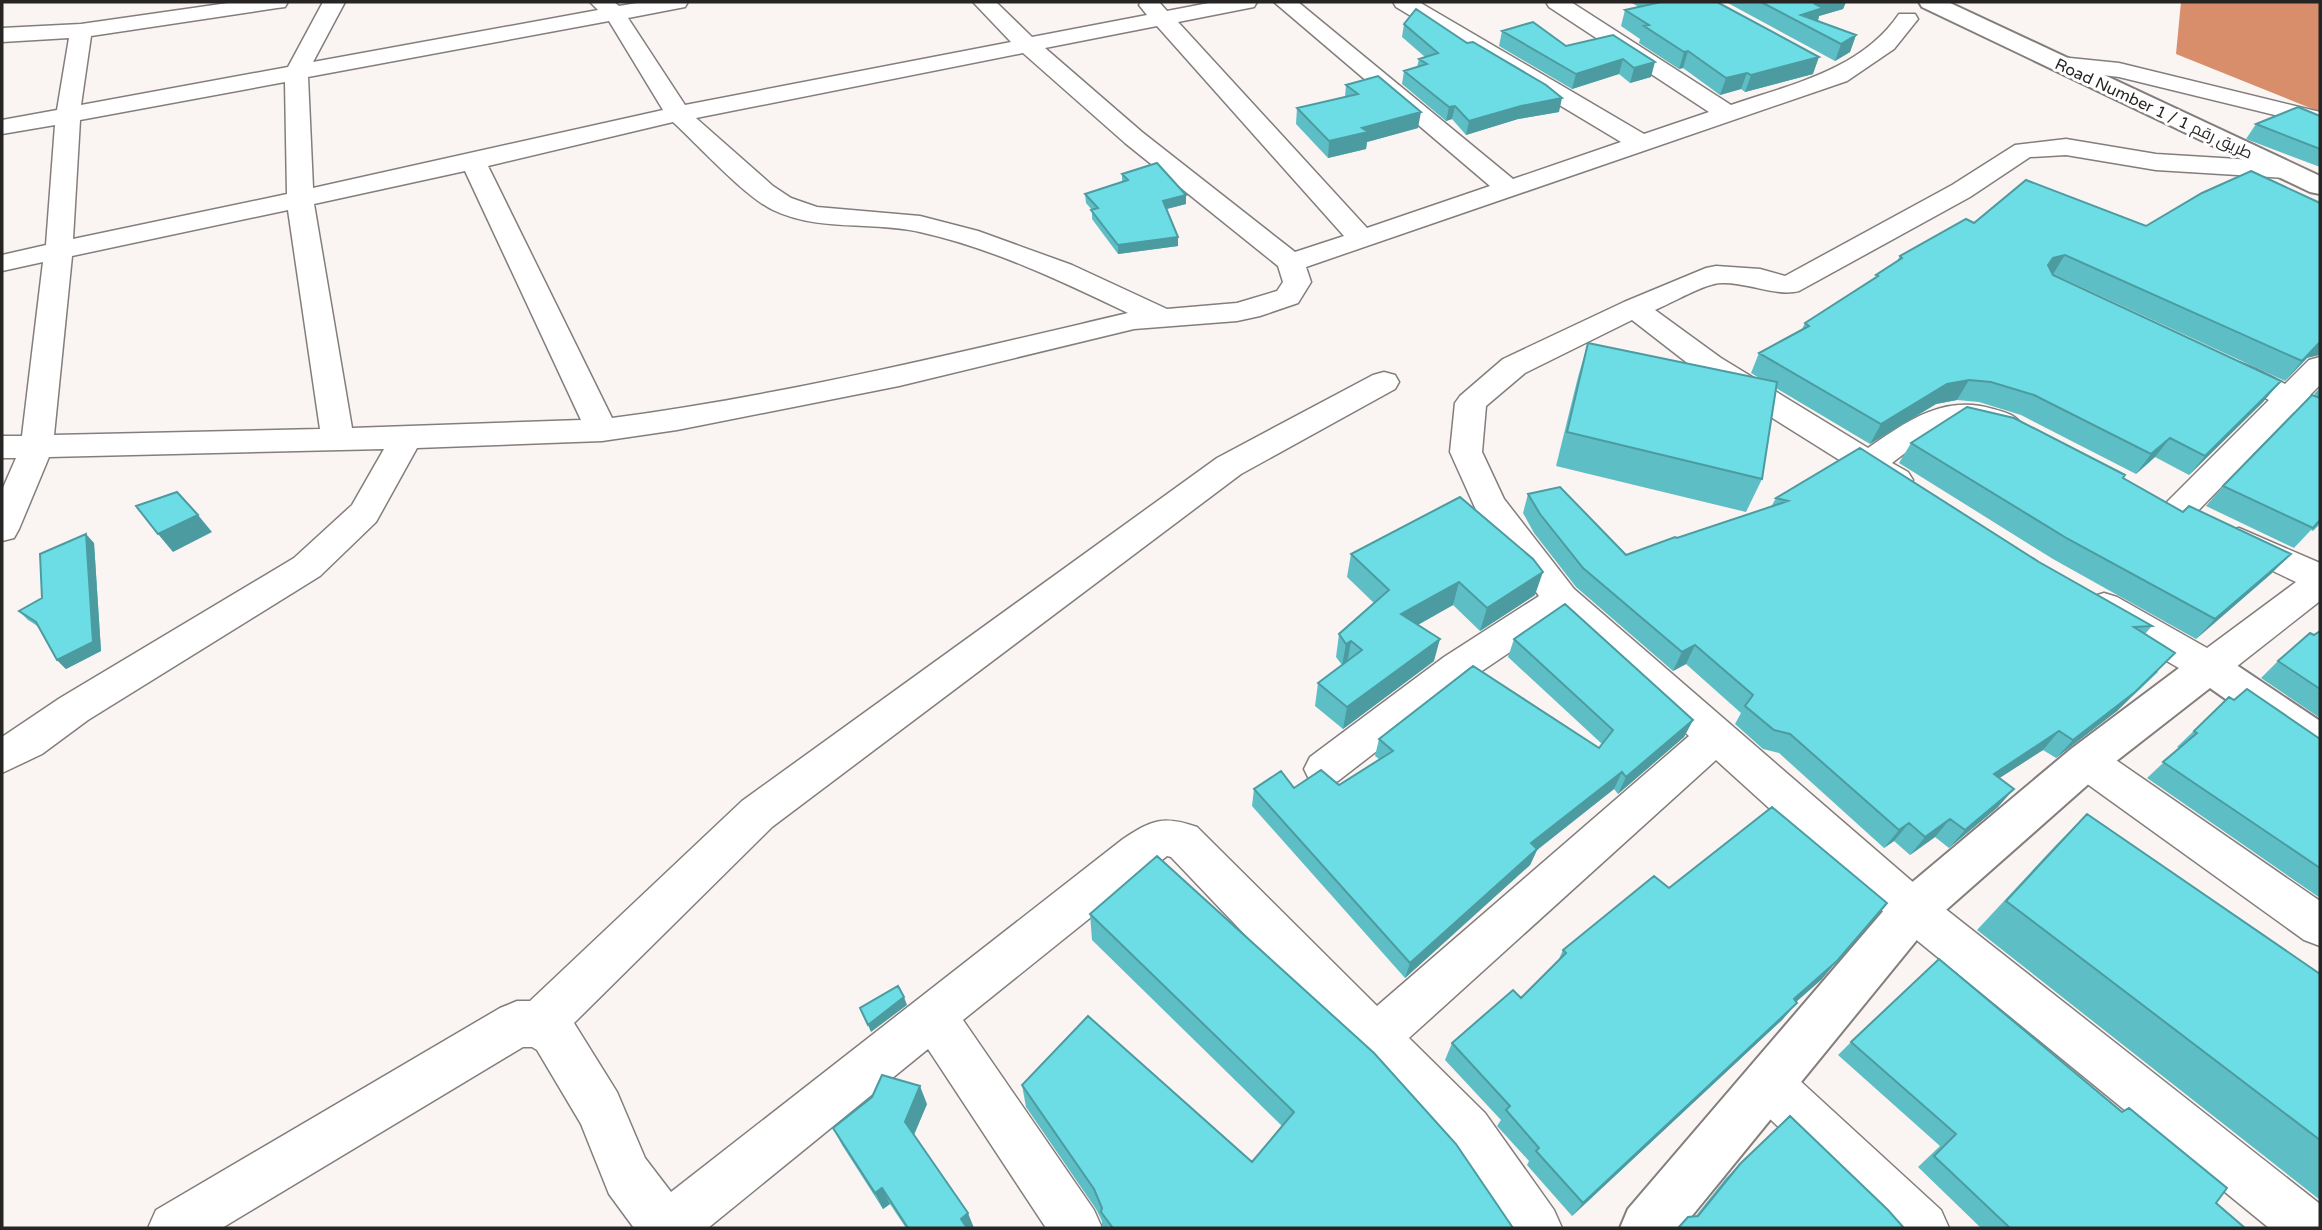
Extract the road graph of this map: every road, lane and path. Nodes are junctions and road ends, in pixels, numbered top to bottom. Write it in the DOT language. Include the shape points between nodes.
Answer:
graph roads {
  1 [pos="277,2"];
  2 [pos="334,2"];
  3 [pos="677,2"];
  4 [pos="984,2"];
  5 [pos="1246,2"];
  6 [pos="1285,2"];
  7 [pos="1404,2"];
  8 [pos="1558,2"];
  9 [pos="1930,2"];
  10 [pos="608,8"];
  11 [pos="1155,11"];
  12 [pos="1907,19"];
  13 [pos="81,31"];
  14 [pos="2,35"];
  15 [pos="1026,46"];
  16 [pos="1815,63"];
  17 [pos="2060,64"];
  18 [pos="296,73"];
  19 [pos="1839,76"];
  20 [pos="68,114"];
  21 [pos="678,114"];
  22 [pos="1730,115"];
  23 [pos="2320,118"];
  24 [pos="2,127"];
  25 [pos="1641,143"];
  26 [pos="473,162"];
  27 [pos="2286,170"];
  28 [pos="2320,186"];
  29 [pos="1509,189"];
  30 [pos="300,200"];
  31 [pos="1362,239"];
  32 [pos="59,250"];
  33 [pos="2,263"];
  34 [pos="1291,263"];
  35 [pos="1634,308"];
  36 [pos="1159,316"];
  37 [pos="2203,358"];
  38 [pos="2320,367"];
  39 [pos="1384,382"];
  40 [pos="2289,397"];
  41 [pos="2320,412"];
  42 [pos="602,430"];
  43 [pos="2028,435"];
  44 [pos="407,438"];
  45 [pos="338,440"];
  46 [pos="37,446"];
  47 [pos="2,447"];
  48 [pos="1869,463"];
  49 [pos="1924,498"];
  50 [pos="2187,515"];
  51 [pos="2,528"];
  52 [pos="2320,580"];
  53 [pos="2076,591"];
  54 [pos="1561,599"];
  55 [pos="2209,667"];
  56 [pos="1716,736"];
  57 [pos="2320,743"];
  58 [pos="2,755"];
  59 [pos="2086,761"];
  60 [pos="1324,769"];
  61 [pos="1913,910"];
  62 [pos="2320,926"];
  63 [pos="933,1016"];
  64 [pos="540,1024"];
  65 [pos="1375,1038"];
  66 [pos="1768,1084"];
  67 [pos="174,1228"];
  68 [pos="666,1228"];
  69 [pos="1076,1228"];
  70 [pos="1536,1228"];
  71 [pos="1647,1228"];
  72 [pos="1923,1228"];
  73 [pos="2309,1228"];
  1 -- 13 [label="street"];
  2 -- 18 [label="street"];
  3 -- 10 [label="street"];
  4 -- 15 [label="street"];
  5 -- 11 [label="street"];
  6 -- 29 [label="street"];
  7 -- 25 [label="street"];
  8 -- 22 [label="street"];
  9 -- 17 [label="main road, Road Number 1 / طريق رقم 1"];
  10 -- 18 [label="street"];
  10 -- 21 [label="street"];
  11 -- 15 [label="street"];
  11 -- 31 [label="street"];
  12 -- 19 [label="street" via="1886,46"];
  13 -- 14 [label="street"];
  13 -- 20 [label="street"];
  15 -- 21 [label="street"];
  15 -- 34 [label="street"];
  16 -- 19 [label="street"];
  17 -- 23 [label="street" via="2119,70"];
  17 -- 27 [label="main road, Road Number 1 / طريق رقم 1"];
  18 -- 20 [label="street"];
  18 -- 30 [label="street"];
  19 -- 22 [label="street"];
  20 -- 24 [label="street"];
  20 -- 32 [label="street"];
  21 -- 26 [label="street"];
  21 -- 36 [label="street" via="764,192 797,211 920,224 968,237 1062,271"];
  22 -- 25 [label="street"];
  25 -- 29 [label="street"];
  26 -- 30 [label="street"];
  26 -- 42 [label="street"];
  27 -- 28 [label="main road, Road Number 1 / طريق رقم 1"];
  27 -- 35 [label="street" via="2156,162 2066,147 2024,150 1961,191 1789,285 1716,274"];
  29 -- 31 [label="street"];
  30 -- 32 [label="street"];
  30 -- 45 [label="street"];
  31 -- 34 [label="street"];
  32 -- 33 [label="street"];
  32 -- 46 [label="street"];
  34 -- 36 [label="street" via="1297,274 1294,289 1275,303 1237,312"];
  35 -- 48 [label="street" via="1710,365"];
  35 -- 54 [label="street" via="1514,366 1471,403 1466,452 1489,504"];
  36 -- 42 [label="street" via="898,376 677,420"];
  37 -- 40 [label="street"];
  38 -- 40 [label="street"];
  39 -- 64 [label="street" via="1229,466 757,814"];
  40 -- 41 [label="street"];
  40 -- 50 [label="street"];
  42 -- 44 [label="street"];
  43 -- 48 [label="street" via="1981,415 1948,413"];
  44 -- 45 [label="street"];
  44 -- 58 [label="street" via="364,513 307,566"];
  45 -- 46 [label="street"];
  46 -- 47 [label="street"];
  46 -- 51 [label="street"];
  48 -- 49 [label="street"];
  50 -- 52 [label="street"];
  52 -- 55 [label="street"];
  53 -- 55 [label="street"];
  54 -- 56 [label="street"];
  54 -- 60 [label="street" via="1458,668"];
  55 -- 57 [label="main road"];
  55 -- 59 [label="main road"];
  56 -- 61 [label="street"];
  56 -- 65 [label="street"];
  59 -- 61 [label="main road"];
  59 -- 62 [label="street"];
  61 -- 66 [label="main road"];
  61 -- 73 [label="street"];
  63 -- 65 [label="street" via="1161,837 1182,840"];
  63 -- 68 [label="street"];
  63 -- 69 [label="street"];
  64 -- 67 [label="street" via="517,1024"];
  64 -- 68 [label="street" via="554,1034 600,1109 627,1176"];
  65 -- 70 [label="street" via="1467,1131"];
  66 -- 71 [label="main road"];
  66 -- 72 [label="street"];
}
